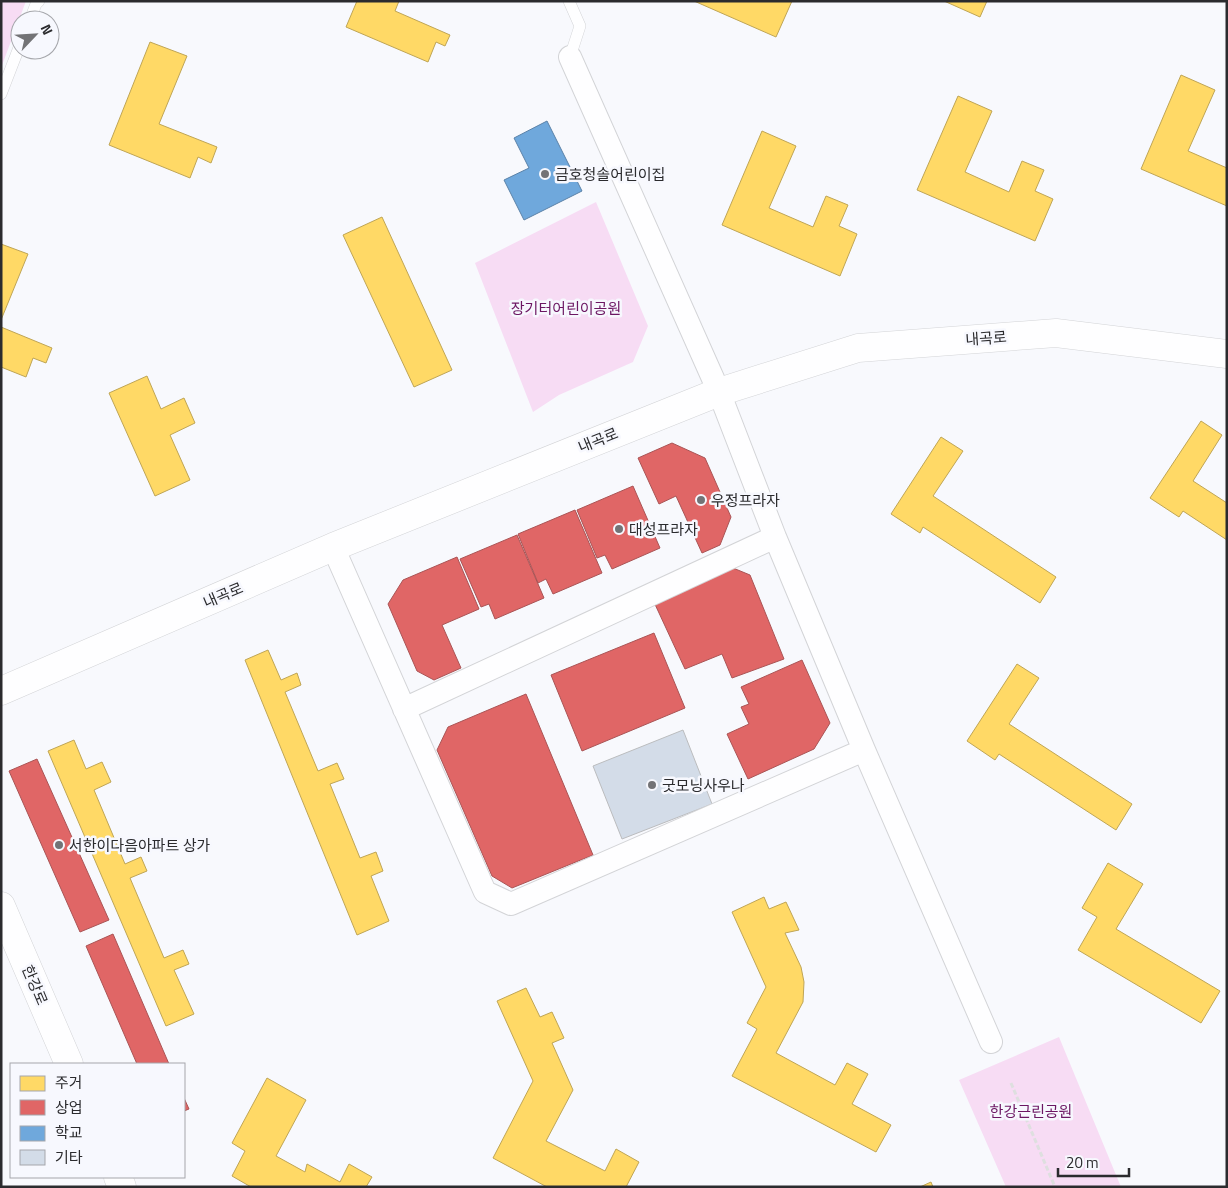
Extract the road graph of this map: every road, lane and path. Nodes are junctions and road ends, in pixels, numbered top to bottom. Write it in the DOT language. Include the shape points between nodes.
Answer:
graph roads {
  1 [pos="569,1"];
  2 [pos="570,57"];
  3 [pos="14,60"];
  4 [pos="1,94"];
  5 [pos="1227,354"];
  6 [pos="718,392"];
  7 [pos="775,537"];
  8 [pos="333,548"];
  9 [pos="1,691"];
  10 [pos="404,709"];
  11 [pos="864,750"];
  12 [pos="1,906"];
  13 [pos="991,1042"];
  14 [pos="69,1063"];
  15 [pos="1011,1083"];
  16 [pos="1055,1187"];
  1 -- 2 [label="lane" via="580,26"];
  2 -- 6 [label="street"];
  3 -- 4 [label="lane"];
  5 -- 6 [label="main road, 내곡로" via="1056,333 858,348"];
  6 -- 7 [label="street"];
  6 -- 8 [label="main road, 내곡로"];
  7 -- 10 [label="street"];
  7 -- 11 [label="street"];
  8 -- 9 [label="main road, 내곡로"];
  8 -- 10 [label="street"];
  10 -- 11 [label="street" via="485,892 511,904"];
  11 -- 13 [label="street"];
  12 -- 14 [label="main road, 한강로"];
  15 -- 16 [label="path"];
}
